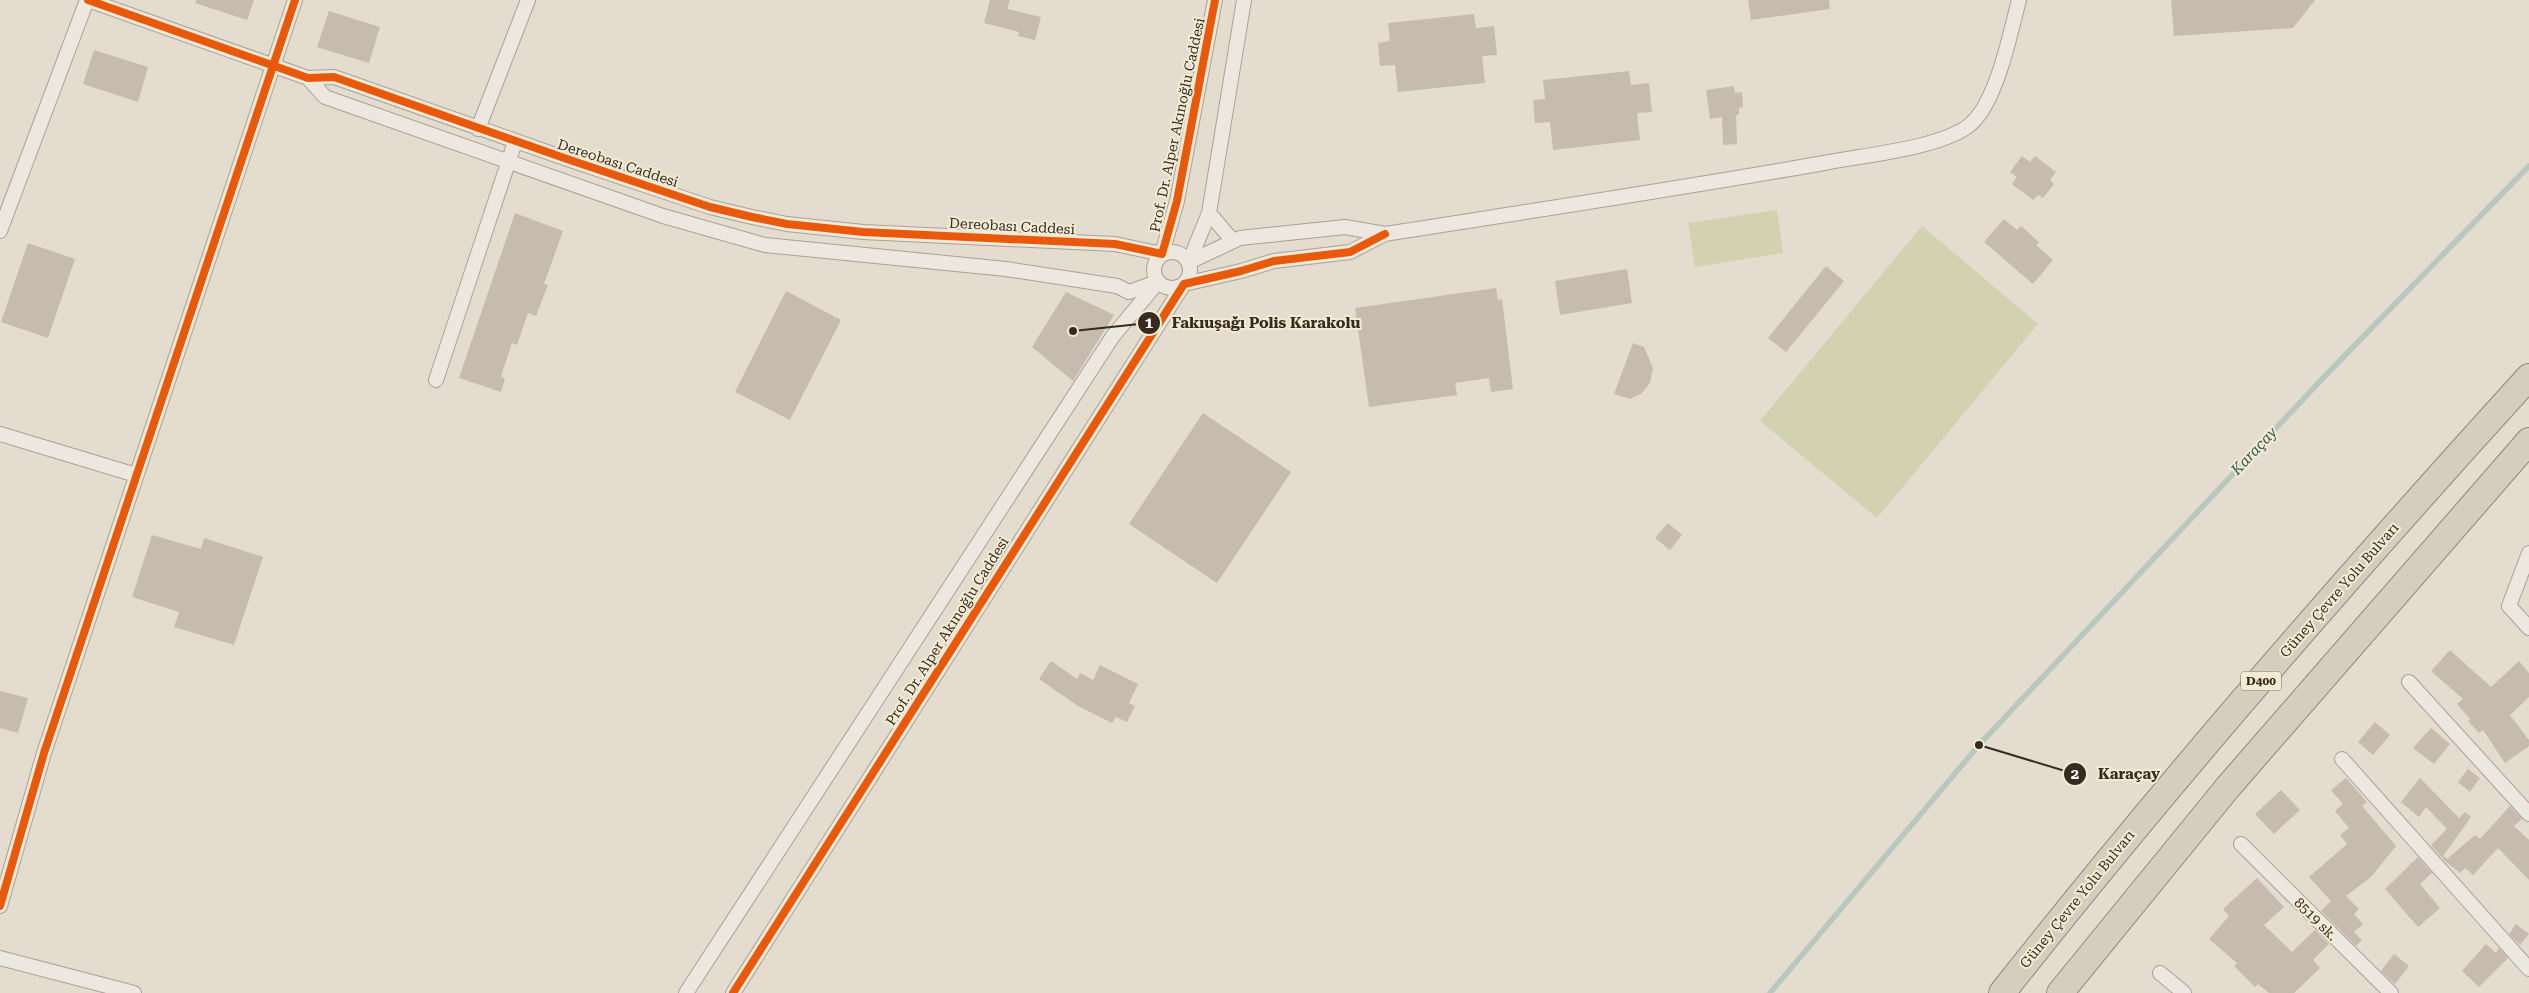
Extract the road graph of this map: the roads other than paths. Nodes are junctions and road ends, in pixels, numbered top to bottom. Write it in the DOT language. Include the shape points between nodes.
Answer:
graph roads {
  1 [pos="87,0"];
  2 [pos="295,0"];
  3 [pos="528,0"];
  4 [pos="1215,0"];
  5 [pos="1244,0"];
  6 [pos="2019,0"];
  7 [pos="273,65"];
  8 [pos="308,78"];
  9 [pos="478,129"];
  10 [pos="515,142"];
  11 [pos="508,162"];
  12 [pos="1209,213"];
  13 [pos="1169,229"];
  14 [pos="0,231"];
  15 [pos="1385,234"];
  16 [pos="1233,241"];
  17 [pos="1145,251"];
  18 [pos="1162,254"];
  19 [pos="1189,262"];
  20 [pos="1158,282"];
  21 [pos="1184,284"];
  22 [pos="1129,292"];
  23 [pos="1129,317"];
  24 [pos="2529,378"];
  25 [pos="436,380"];
  26 [pos="0,434"];
  27 [pos="2529,441"];
  28 [pos="136,475"];
  29 [pos="2529,553"];
  30 [pos="2529,628"];
  31 [pos="2409,682"];
  32 [pos="2342,759"];
  33 [pos="2529,814"];
  34 [pos="2241,844"];
  35 [pos="0,906"];
  36 [pos="0,958"];
  37 [pos="2529,969"];
  38 [pos="2160,973"];
  39 [pos="134,993"];
  40 [pos="686,993"];
  41 [pos="733,993"];
  42 [pos="2002,993"];
  43 [pos="2060,993"];
  44 [pos="2184,993"];
  45 [pos="2391,993"];
  1 -- 7 [label="street, Dereobası Caddesi"];
  1 -- 14 [label="street"];
  2 -- 7 [label="street"];
  3 -- 9 [label="street"];
  4 -- 13 [label="street, Prof. Dr. Alper Akınoğlu Caddesi"];
  5 -- 12 [label="street"];
  6 -- 15 [label="street" via="1989,101 1968,127 1941,139 1708,184"];
  7 -- 8 [label="street, Dereobası Caddesi"];
  7 -- 28 [label="street"];
  8 -- 9 [label="street, Dereobası Caddesi" via="334,78"];
  8 -- 11 [label="street, Dereobası Caddesi" via="324,97"];
  9 -- 10 [label="street, Dereobası Caddesi"];
  10 -- 11 [label="street"];
  10 -- 17 [label="street, Dereobası Caddesi" via="710,207 786,224 863,232 1115,244"];
  11 -- 22 [label="street, Dereobası Caddesi" via="663,216 765,245 1006,269 1117,286"];
  11 -- 25 [label="street"];
  12 -- 16 [label="street"];
  12 -- 19 [label="street"];
  13 -- 17 [label="street"];
  13 -- 18 [label="street, Prof. Dr. Alper Akınoğlu Caddesi"];
  15 -- 16 [label="street" via="1345,227"];
  15 -- 21 [label="street" via="1350,252 1274,261"];
  16 -- 19 [label="street"];
  17 -- 18 [label="street, Dereobası Caddesi"];
  18 -- 19 [label="street" via="1174,252"];
  18 -- 20 [label="street" via="1154,270"];
  19 -- 21 [label="street" via="1190,274"];
  20 -- 21 [label="street" via="1173,289"];
  20 -- 22 [label="street"];
  20 -- 23 [label="street, Prof. Dr. Alper Akınoğlu Caddesi"];
  21 -- 41 [label="street, Prof. Dr. Alper Akınoğlu Caddesi"];
  22 -- 23 [label="street"];
  23 -- 40 [label="street, Prof. Dr. Alper Akınoğlu Caddesi" via="1113,336"];
  24 -- 42 [label="highway, Güney Çevre Yolu Bulvarı / D400" via="2388,531 2092,879"];
  26 -- 28 [label="street"];
  27 -- 43 [label="highway" via="2228,787"];
  28 -- 35 [label="street" via="44,753"];
  29 -- 30 [label="street" via="2509,606"];
  31 -- 33 [label="street"];
  32 -- 37 [label="street"];
  34 -- 45 [label="street, 8519 sk."];
  36 -- 39 [label="street"];
  38 -- 44 [label="street"];
}
